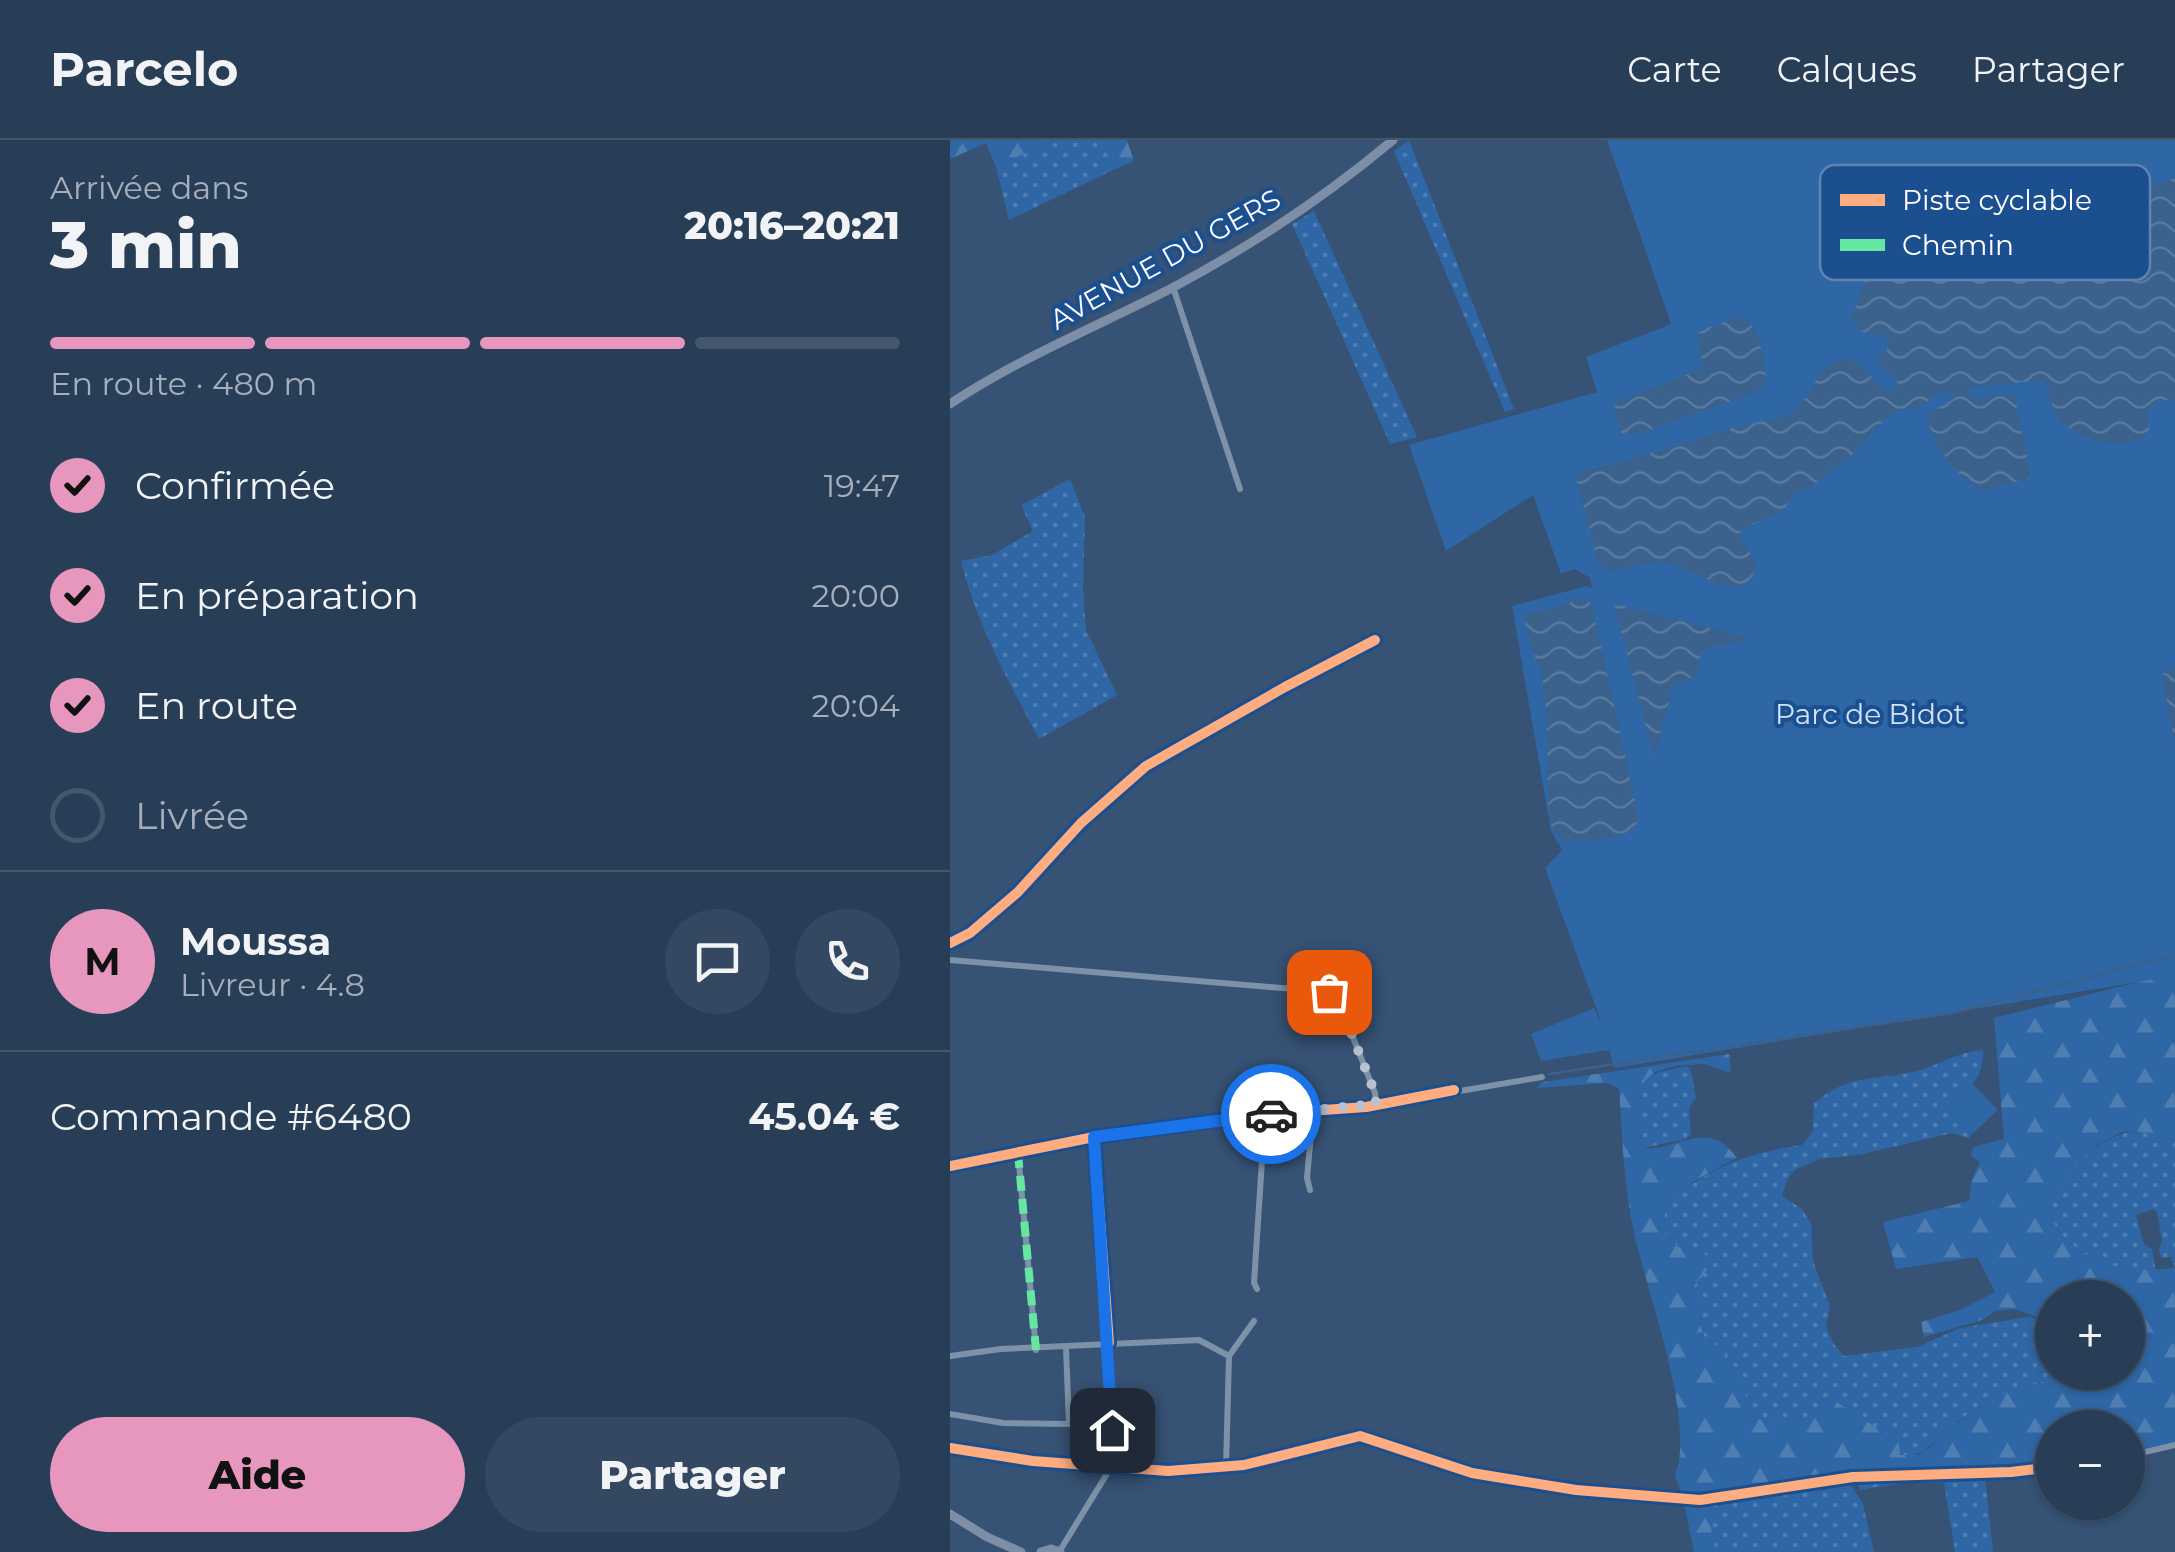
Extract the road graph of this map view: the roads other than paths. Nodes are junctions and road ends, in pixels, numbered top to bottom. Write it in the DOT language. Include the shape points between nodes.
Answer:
graph roads {
  1 [pos="1393,140"];
  2 [pos="1173,287"];
  3 [pos="950,404"];
  4 [pos="1240,489"];
  5 [pos="1375,640"];
  6 [pos="950,943"];
  7 [pos="950,960"];
  8 [pos="1542,1078"];
  9 [pos="1376,1104"];
  10 [pos="1313,1111"];
  11 [pos="1265,1114"];
  12 [pos="1094,1137"];
  13 [pos="1018,1153"];
  14 [pos="950,1166"];
  15 [pos="1310,1190"];
  16 [pos="1257,1289"];
  17 [pos="1254,1321"];
  18 [pos="1109,1343"];
  19 [pos="1066,1348"];
  20 [pos="1036,1350"];
  21 [pos="950,1356"];
  22 [pos="1229,1356"];
  23 [pos="950,1414"];
  24 [pos="1069,1424"];
  25 [pos="1112,1430"];
  26 [pos="2175,1445"];
  27 [pos="950,1448"];
  28 [pos="2145,1452"];
  29 [pos="1226,1468"];
  30 [pos="1111,1469"];
  31 [pos="2035,1469"];
  32 [pos="950,1514"];
  33 [pos="1021,1552"];
  34 [pos="1041,1552"];
  35 [pos="1060,1552"];
  1 -- 2 [label="main road, AVENUE DU GERS" via="1331,191"];
  2 -- 3 [label="main road, AVENUE DU GERS"];
  2 -- 4 [label="street"];
  5 -- 6 [label="street" via="1146,766 1018,892"];
  7 -- 9 [label="street" via="1329,992 1341,1007"];
  8 -- 9 [label="street"];
  9 -- 10 [label="street"];
  10 -- 11 [label="street"];
  10 -- 15 [label="street"];
  11 -- 12 [label="street"];
  11 -- 16 [label="street"];
  12 -- 13 [label="street"];
  12 -- 18 [label="street"];
  13 -- 14 [label="street"];
  13 -- 20 [label="street"];
  17 -- 22 [label="street"];
  18 -- 19 [label="street"];
  18 -- 22 [label="street" via="1199,1340"];
  18 -- 25 [label="street"];
  19 -- 20 [label="street"];
  19 -- 24 [label="street"];
  20 -- 21 [label="street"];
  22 -- 29 [label="street"];
  23 -- 24 [label="street"];
  24 -- 25 [label="street"];
  25 -- 30 [label="street"];
  26 -- 28 [label="street"];
  27 -- 30 [label="street"];
  29 -- 30 [label="street"];
  29 -- 31 [label="street" via="1360,1436 1472,1473 1700,1500 1853,1477"];
  30 -- 35 [label="street"];
  32 -- 33 [label="main road"];
  34 -- 35 [label="main road"];
}
